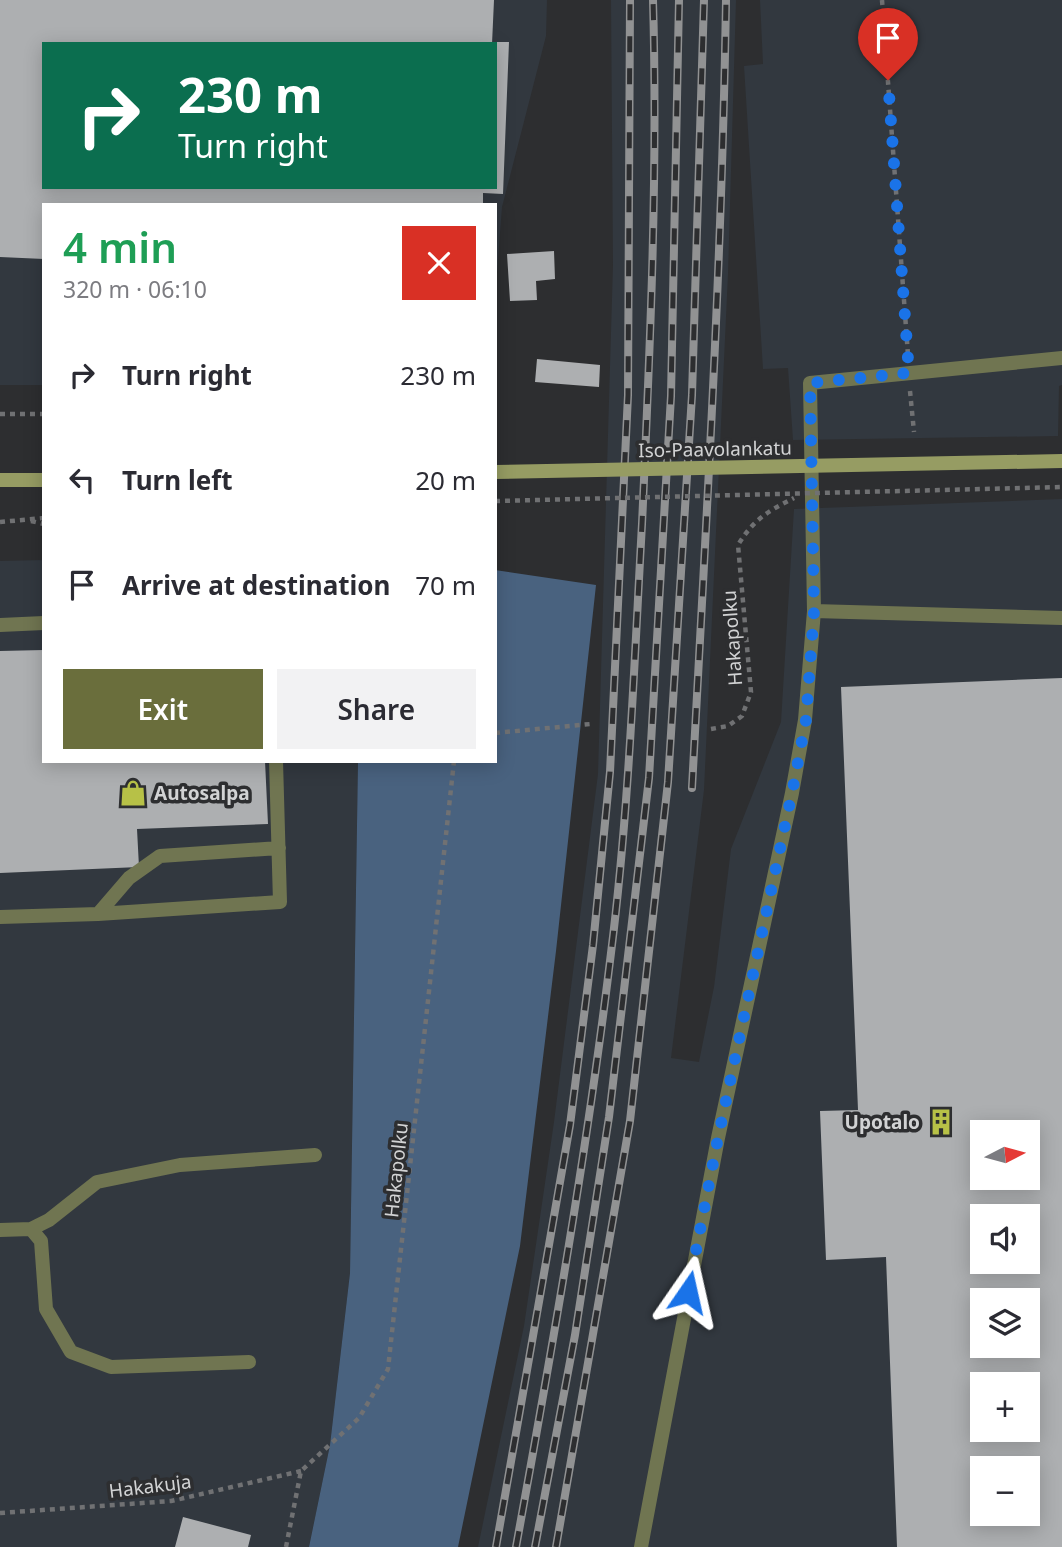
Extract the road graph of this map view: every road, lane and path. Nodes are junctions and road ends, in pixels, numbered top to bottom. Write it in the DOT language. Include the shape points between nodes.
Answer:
graph roads {
  1 [pos="882,0"];
  2 [pos="1062,358"];
  3 [pos="909,373"];
  4 [pos="0,414"];
  5 [pos="42,414"];
  6 [pos="914,432"];
  7 [pos="1062,461"];
  8 [pos="497,472"];
  9 [pos="0,480"];
  10 [pos="42,480"];
  11 [pos="1062,487"];
  12 [pos="497,502"];
  13 [pos="42,518"];
  14 [pos="27,520"];
  15 [pos="0,522"];
  16 [pos="42,524"];
  17 [pos="750,526"];
  18 [pos="814,611"];
  19 [pos="1062,618"];
  20 [pos="42,624"];
  21 [pos="0,625"];
  22 [pos="591,724"];
  23 [pos="711,729"];
  24 [pos="497,733"];
  25 [pos="276,763"];
  26 [pos="454,763"];
  27 [pos="279,848"];
  28 [pos="98,914"];
  29 [pos="0,917"];
  30 [pos="315,1155"];
  31 [pos="31,1229"];
  32 [pos="0,1230"];
  33 [pos="249,1362"];
  34 [pos="301,1471"];
  35 [pos="0,1513"];
  36 [pos="286,1547"];
  37 [pos="641,1547"];
  1 -- 3 [label="path"];
  2 -- 3 [label="lane"];
  3 -- 6 [label="path"];
  3 -- 18 [label="lane" via="810,383"];
  4 -- 5 [label="path"];
  7 -- 8 [label="main road, Iso-Paavolankatu, bridge"];
  9 -- 10 [label="main road"];
  11 -- 12 [label="path, bridge"];
  13 -- 14 [label="path"];
  14 -- 15 [label="path"];
  14 -- 16 [label="path"];
  17 -- 23 [label="path, Hakapolku" via="738,545 751,692 742,716 728,726"];
  18 -- 19 [label="lane"];
  18 -- 37 [label="lane" via="806,720 718,1138"];
  20 -- 21 [label="lane"];
  22 -- 24 [label="path"];
  25 -- 27 [label="lane"];
  26 -- 34 [label="path, Hakapolku" via="388,1369 359,1418"];
  27 -- 28 [label="lane" via="160,856 129,878"];
  27 -- 28 [label="lane" via="279,902"];
  28 -- 29 [label="lane"];
  30 -- 31 [label="lane" via="180,1165 97,1182 50,1220"];
  31 -- 32 [label="lane"];
  31 -- 33 [label="lane" via="41,1241 46,1309 71,1352 111,1367"];
  34 -- 35 [label="path, Hakakuja" via="171,1501"];
  34 -- 36 [label="path"];
}
